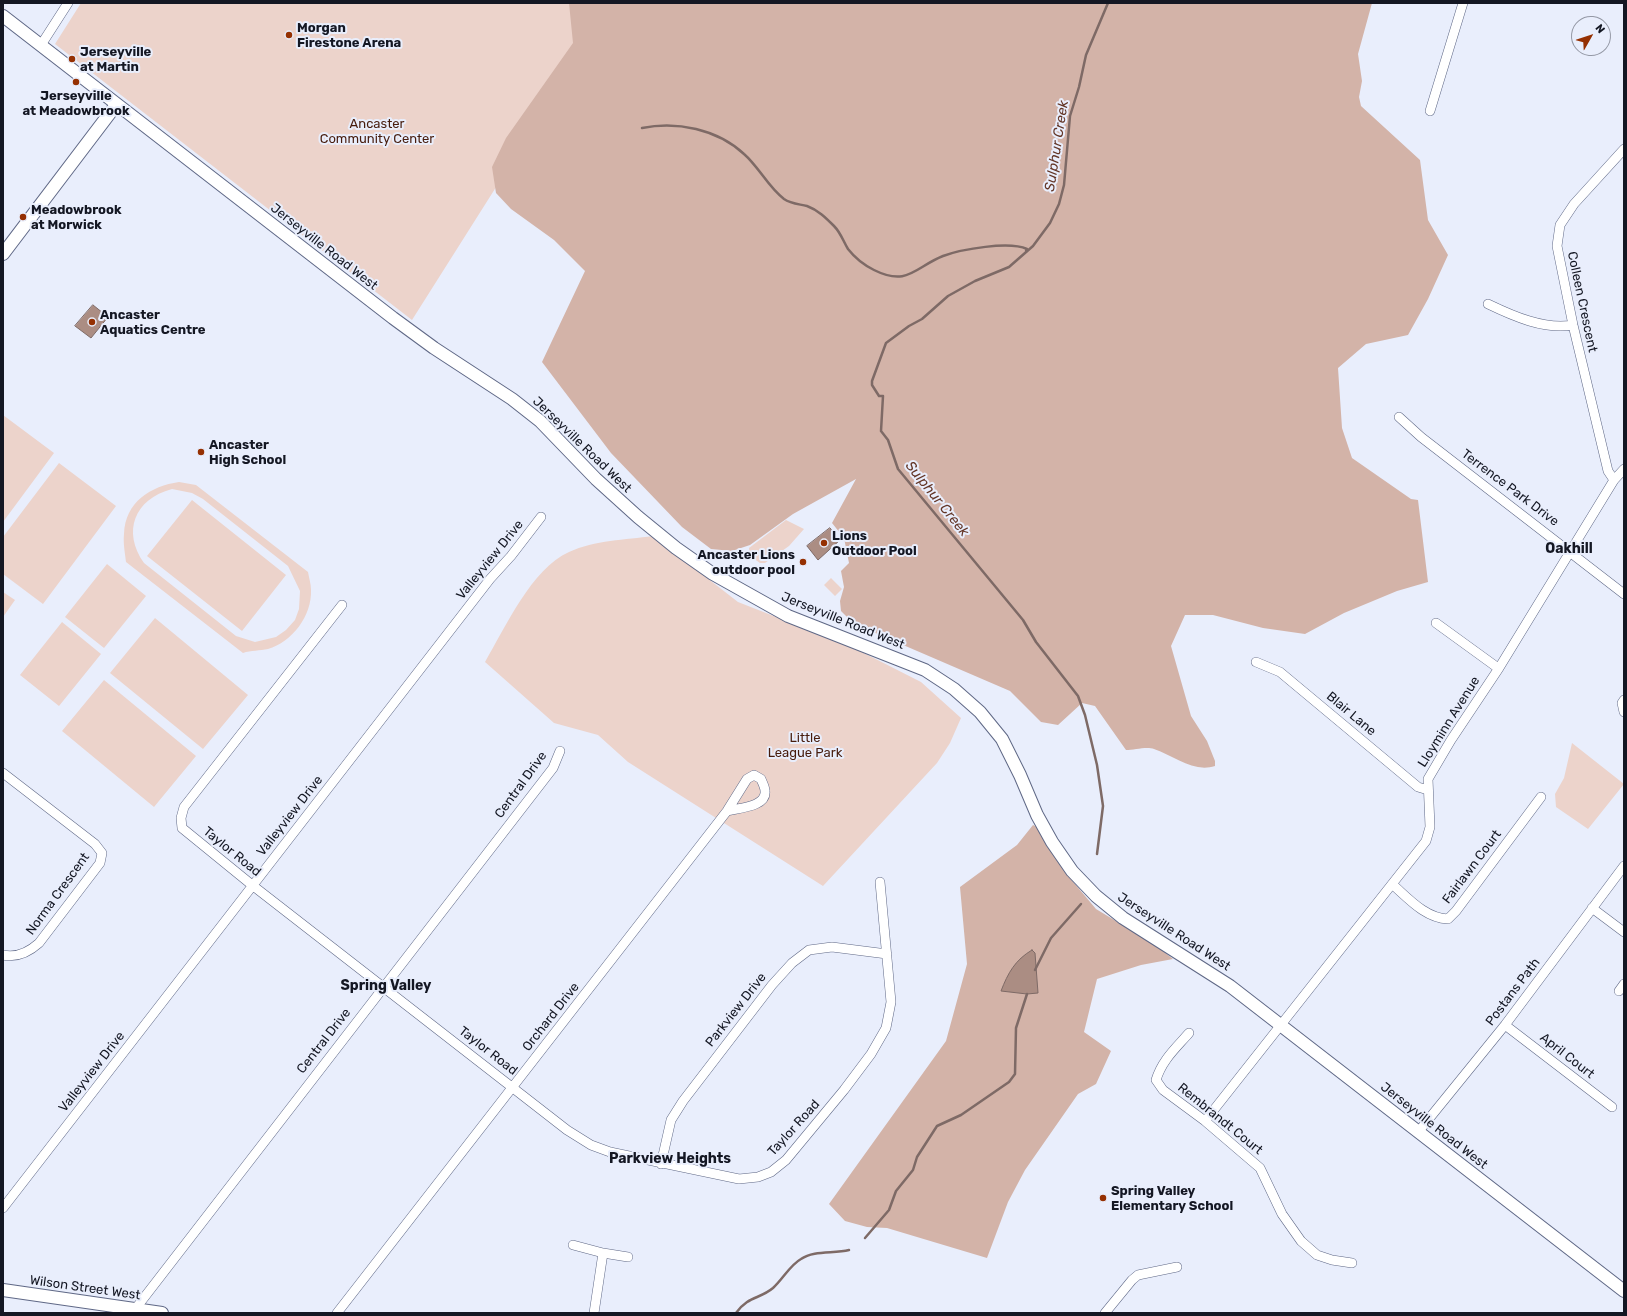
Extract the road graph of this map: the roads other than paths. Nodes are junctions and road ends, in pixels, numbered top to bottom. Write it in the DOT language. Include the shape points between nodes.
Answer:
graph roads {
  1 [pos="68,3"];
  2 [pos="1463,3"];
  3 [pos="3,16"];
  4 [pos="41,45"];
  5 [pos="116,105"];
  6 [pos="1430,112"];
  7 [pos="1624,149"];
  8 [pos="3,254"];
  9 [pos="1488,304"];
  10 [pos="1573,326"];
  11 [pos="1399,417"];
  12 [pos="1624,469"];
  13 [pos="1614,480"];
  14 [pos="541,517"];
  15 [pos="1570,551"];
  16 [pos="1624,594"];
  17 [pos="342,605"];
  18 [pos="1436,623"];
  19 [pos="1256,662"];
  20 [pos="1498,668"];
  21 [pos="1624,700"];
  22 [pos="1624,712"];
  23 [pos="560,751"];
  24 [pos="3,773"];
  25 [pos="1428,790"];
  26 [pos="1541,797"];
  27 [pos="727,811"];
  28 [pos="1624,866"];
  29 [pos="880,882"];
  30 [pos="1392,884"];
  31 [pos="252,885"];
  32 [pos="1592,908"];
  33 [pos="1624,932"];
  34 [pos="887,954"];
  35 [pos="3,955"];
  36 [pos="383,986"];
  37 [pos="1505,1025"];
  38 [pos="1282,1026"];
  39 [pos="1189,1033"];
  40 [pos="513,1087"];
  41 [pos="1612,1107"];
  42 [pos="1205,1121"];
  43 [pos="1419,1131"];
  44 [pos="661,1164"];
  45 [pos="3,1208"];
  46 [pos="573,1245"];
  47 [pos="603,1253"];
  48 [pos="628,1257"];
  49 [pos="1352,1263"];
  50 [pos="1177,1267"];
  51 [pos="3,1290"];
  52 [pos="1624,1291"];
  53 [pos="136,1308"];
  54 [pos="162,1313"];
  55 [pos="337,1313"];
  56 [pos="594,1313"];
  57 [pos="1105,1313"];
  1 -- 4 [label="street"];
  2 -- 6 [label="street"];
  3 -- 4 [label="main road, Jerseyville Road West"];
  4 -- 5 [label="main road, Jerseyville Road West"];
  5 -- 8 [label="main road"];
  5 -- 38 [label="main road, Jerseyville Road West" via="393,318 434,348 512,398 540,421 596,479 638,517 712,574 788,616 925,670 954,689 980,712 1002,739 1052,842 1072,871 1096,896 1123,918 1230,986"];
  7 -- 10 [label="street, Colleen Crescent" via="1574,204 1560,225 1557,246"];
  9 -- 10 [label="street" via="1518,318 1564,327"];
  10 -- 13 [label="street, Colleen Crescent" via="1608,472"];
  11 -- 15 [label="street, Terrence Park Drive" via="1421,437"];
  12 -- 13 [label="street, Lloyminn Avenue"];
  13 -- 15 [label="street, Lloyminn Avenue"];
  14 -- 31 [label="street, Valleyview Drive" via="485,585"];
  15 -- 16 [label="street, Terrence Park Drive"];
  15 -- 20 [label="street, Lloyminn Avenue"];
  17 -- 31 [label="street, Taylor Road" via="184,807 182,828"];
  18 -- 20 [label="street"];
  19 -- 25 [label="street, Blair Lane" via="1280,672 1418,787"];
  20 -- 25 [label="street, Lloyminn Avenue" via="1428,779"];
  21 -- 22 [label="street"];
  23 -- 36 [label="street, Central Drive" via="553,768"];
  24 -- 35 [label="street, Norma Crescent" via="95,844 102,853 100,863 39,943 27,952"];
  25 -- 30 [label="street, Lloyminn Avenue" via="1430,827 1426,841"];
  26 -- 30 [label="street, Fairlawn Court" via="1456,911 1448,918 1437,918 1426,913"];
  27 -- 27 [label="street, Orchard Drive" via="759,803 764,798 765,790 760,779 754,775 747,779"];
  27 -- 40 [label="street, Orchard Drive"];
  28 -- 32 [label="street, Postans Path"];
  29 -- 34 [label="street, Taylor Road" via="882,924"];
  30 -- 38 [label="street, Lloyminn Avenue"];
  31 -- 36 [label="street, Taylor Road"];
  31 -- 45 [label="street, Valleyview Drive"];
  32 -- 33 [label="street"];
  32 -- 37 [label="street, Postans Path"];
  34 -- 44 [label="street, Parkview Drive" via="832,947 809,950 792,963 772,985 683,1101 671,1120"];
  34 -- 44 [label="street, Taylor Road" via="891,1002 886,1028 871,1054 844,1090 786,1160 771,1172 758,1177 739,1179"];
  36 -- 40 [label="street, Taylor Road"];
  36 -- 53 [label="street, Central Drive"];
  37 -- 41 [label="street, April Court"];
  37 -- 43 [label="street, Postans Path"];
  38 -- 42 [label="street, Lloyminn Avenue"];
  38 -- 43 [label="main road, Jerseyville Road West"];
  39 -- 42 [label="street, Rembrandt Court" via="1164,1060 1156,1080 1162,1090"];
  40 -- 44 [label="street, Taylor Road" via="567,1130 591,1145"];
  40 -- 55 [label="street, Orchard Drive"];
  42 -- 49 [label="street, Rembrandt Court" via="1260,1168 1282,1214 1300,1241 1318,1255"];
  43 -- 52 [label="main road, Jerseyville Road West"];
  46 -- 47 [label="street"];
  47 -- 48 [label="street"];
  47 -- 56 [label="street"];
  50 -- 57 [label="street" via="1138,1275"];
  51 -- 53 [label="main road, Wilson Street West"];
  53 -- 54 [label="main road, Wilson Street West"];
}
